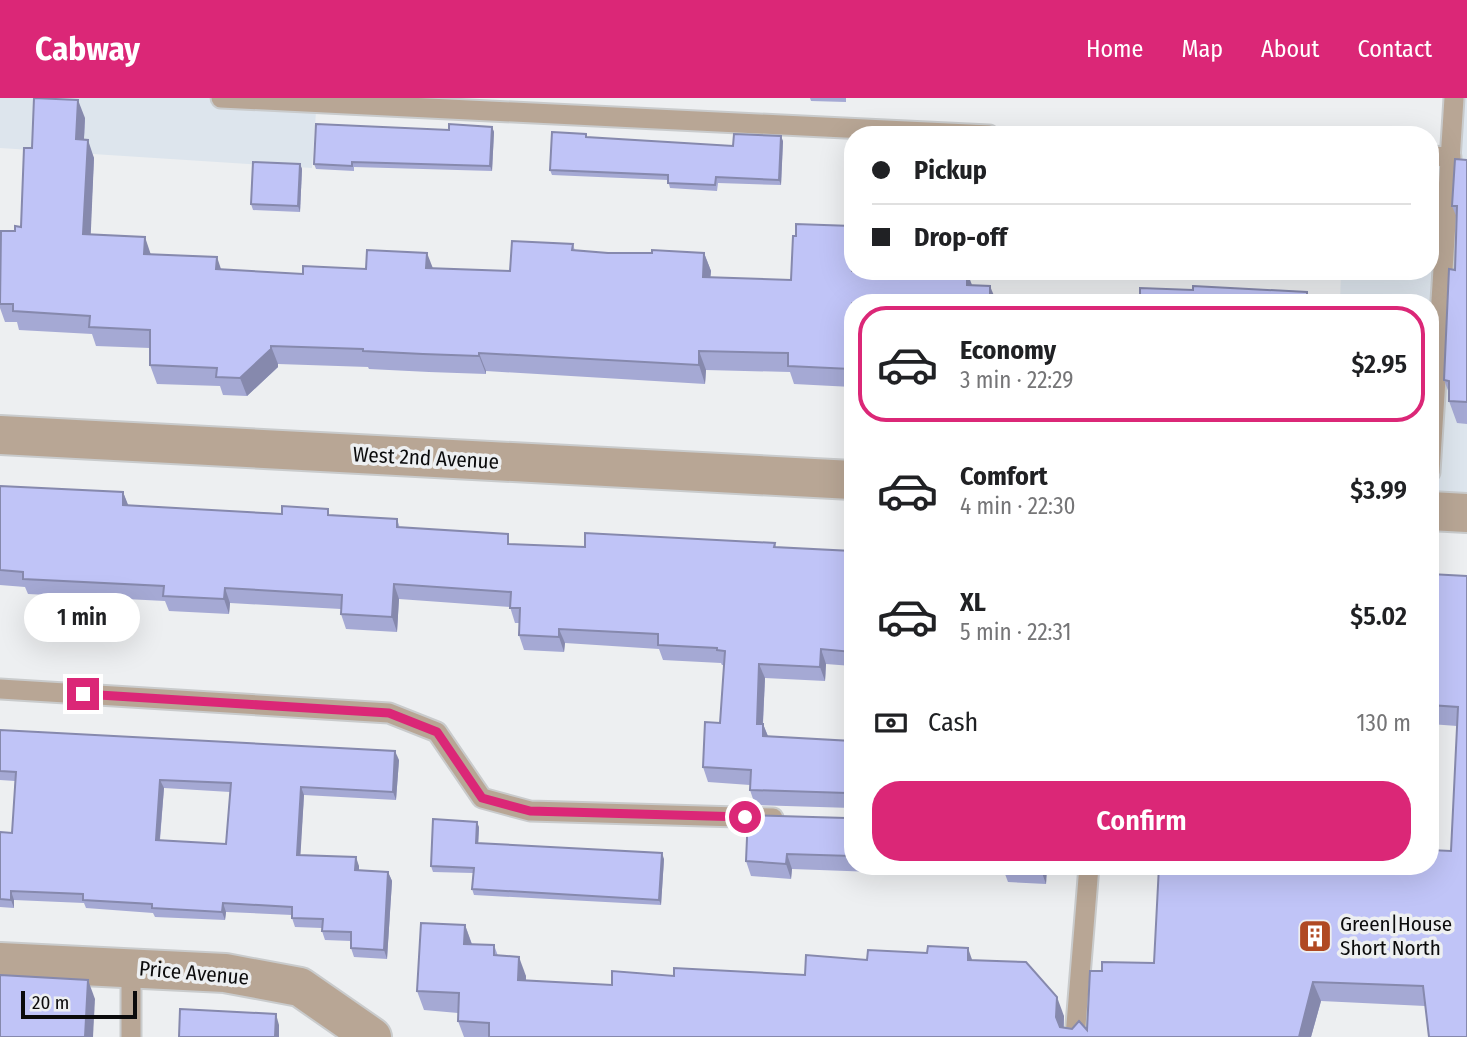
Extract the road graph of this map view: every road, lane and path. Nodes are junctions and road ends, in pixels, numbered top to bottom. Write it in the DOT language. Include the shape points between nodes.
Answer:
graph roads {
  1 [pos="221,98"];
  2 [pos="1454,98"];
  3 [pos="844,128"];
  4 [pos="1439,156"];
  5 [pos="1451,157"];
  6 [pos="1439,337"];
  7 [pos="0,435"];
  8 [pos="844,480"];
  9 [pos="1439,511"];
  10 [pos="1467,513"];
  11 [pos="0,689"];
  12 [pos="799,819"];
  13 [pos="1088,875"];
  14 [pos="0,962"];
  15 [pos="131,967"];
  16 [pos="131,1037"];
  17 [pos="372,1037"];
  18 [pos="1075,1037"];
  1 -- 3 [label="lane"];
  2 -- 5 [label="lane"];
  4 -- 5 [label="lane"];
  5 -- 6 [label="lane"];
  7 -- 8 [label="street, West 2nd Avenue"];
  9 -- 10 [label="street"];
  11 -- 12 [label="lane" via="389,713 437,732 482,798 530,811"];
  13 -- 18 [label="lane"];
  14 -- 15 [label="street, Price Avenue"];
  15 -- 16 [label="lane"];
  15 -- 17 [label="street, Price Avenue" via="225,972 300,987"];
}
